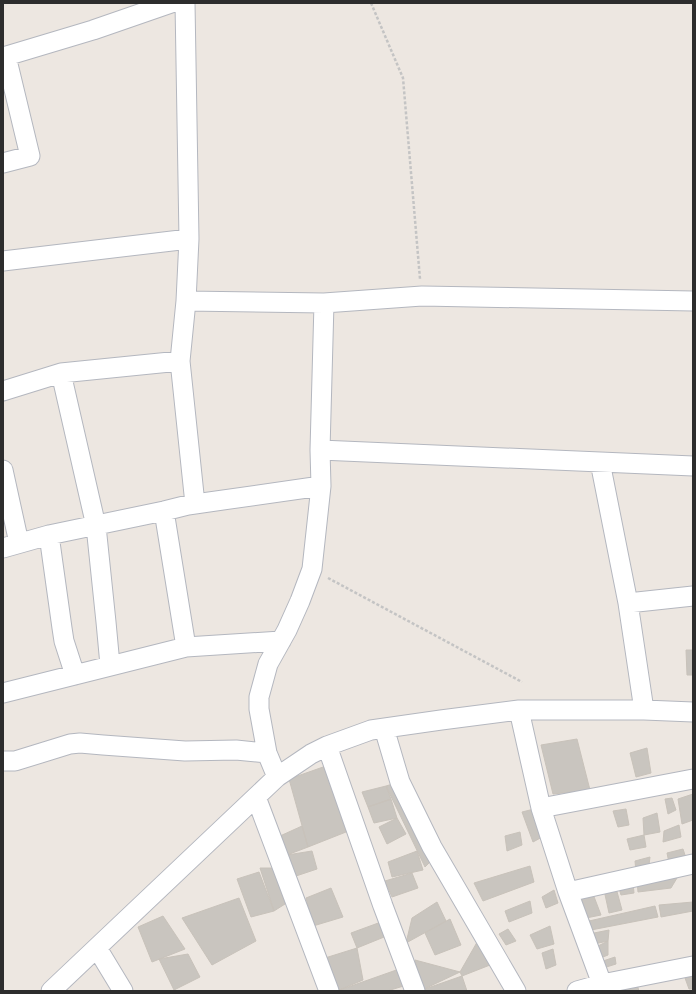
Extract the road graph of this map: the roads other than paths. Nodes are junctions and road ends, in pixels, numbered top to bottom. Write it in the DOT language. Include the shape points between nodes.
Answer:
graph roads {
  1 [pos="171,3"];
  2 [pos="185,3"];
  3 [pos="4,57"];
  4 [pos="3,163"];
  5 [pos="189,240"];
  6 [pos="3,261"];
  7 [pos="693,300"];
  8 [pos="186,301"];
  9 [pos="324,303"];
  10 [pos="180,361"];
  11 [pos="61,373"];
  12 [pos="3,390"];
  13 [pos="320,450"];
  14 [pos="600,462"];
  15 [pos="693,466"];
  16 [pos="3,470"];
  17 [pos="321,486"];
  18 [pos="195,504"];
  19 [pos="164,511"];
  20 [pos="96,526"];
  21 [pos="49,535"];
  22 [pos="11,546"];
  23 [pos="693,596"];
  24 [pos="628,603"];
  25 [pos="281,641"];
  26 [pos="186,647"];
  27 [pos="110,665"];
  28 [pos="75,675"];
  29 [pos="3,693"];
  30 [pos="519,710"];
  31 [pos="644,710"];
  32 [pos="693,712"];
  33 [pos="384,728"];
  34 [pos="327,746"];
  35 [pos="267,753"];
  36 [pos="3,761"];
  37 [pos="277,777"];
  38 [pos="693,778"];
  39 [pos="256,797"];
  40 [pos="541,808"];
  41 [pos="693,864"];
  42 [pos="568,892"];
  43 [pos="97,948"];
  44 [pos="693,966"];
  45 [pos="603,987"];
  46 [pos="51,991"];
  47 [pos="123,991"];
  48 [pos="328,991"];
  49 [pos="415,991"];
  50 [pos="516,991"];
  51 [pos="577,991"];
  1 -- 3 [label="street"];
  2 -- 5 [label="street"];
  3 -- 4 [label="street" via="30,156"];
  5 -- 6 [label="street"];
  5 -- 8 [label="street"];
  7 -- 9 [label="street" via="422,296"];
  8 -- 9 [label="street"];
  8 -- 10 [label="street"];
  9 -- 13 [label="street"];
  10 -- 11 [label="street"];
  10 -- 18 [label="street"];
  11 -- 12 [label="street"];
  11 -- 20 [label="street"];
  13 -- 14 [label="street"];
  13 -- 17 [label="street"];
  14 -- 15 [label="street"];
  14 -- 24 [label="street"];
  16 -- 22 [label="street"];
  17 -- 18 [label="street"];
  17 -- 25 [label="street" via="312,569"];
  18 -- 19 [label="street"];
  19 -- 20 [label="street"];
  19 -- 26 [label="street"];
  20 -- 21 [label="street"];
  20 -- 27 [label="street"];
  21 -- 22 [label="street"];
  21 -- 28 [label="street" via="64,641"];
  23 -- 24 [label="street"];
  24 -- 31 [label="street"];
  25 -- 26 [label="street"];
  25 -- 35 [label="street" via="268,664 259,697"];
  26 -- 27 [label="street"];
  27 -- 28 [label="street"];
  28 -- 29 [label="street"];
  30 -- 31 [label="street"];
  30 -- 33 [label="street"];
  30 -- 40 [label="street"];
  31 -- 32 [label="street"];
  33 -- 34 [label="street" via="371,730"];
  33 -- 50 [label="street" via="400,782 432,847"];
  34 -- 37 [label="street"];
  34 -- 49 [label="street"];
  35 -- 36 [label="street" via="236,750 185,751 80,743 15,761"];
  35 -- 37 [label="street"];
  37 -- 39 [label="street"];
  38 -- 40 [label="street"];
  39 -- 43 [label="street"];
  39 -- 48 [label="street"];
  40 -- 42 [label="street"];
  41 -- 42 [label="street"];
  42 -- 45 [label="street"];
  43 -- 46 [label="street"];
  43 -- 47 [label="street"];
  44 -- 45 [label="street"];
  45 -- 51 [label="street"];
}
